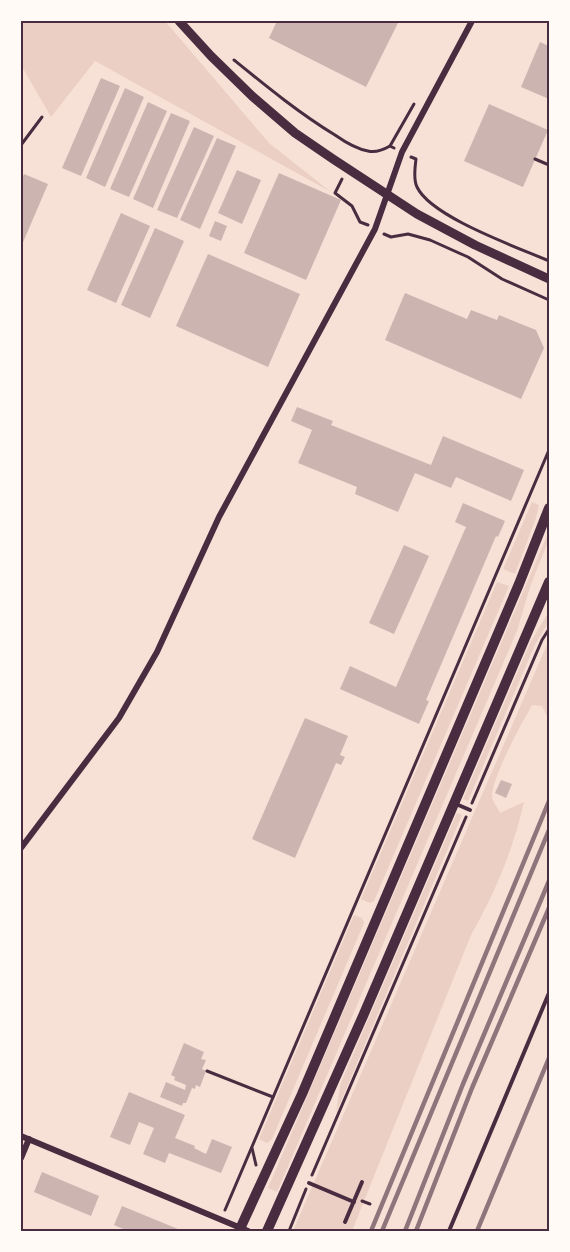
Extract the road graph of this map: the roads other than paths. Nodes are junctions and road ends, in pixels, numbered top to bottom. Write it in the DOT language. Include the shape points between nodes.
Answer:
graph roads {
  1 [pos="179,21"];
  2 [pos="472,21"];
  3 [pos="387,195"];
  4 [pos="549,279"];
  5 [pos="549,508"];
  6 [pos="549,582"];
  7 [pos="454,803"];
  8 [pos="470,810"];
  9 [pos="21,848"];
  10 [pos="549,993"];
  11 [pos="21,1136"];
  12 [pos="29,1139"];
  13 [pos="21,1158"];
  14 [pos="362,1182"];
  15 [pos="309,1183"];
  16 [pos="354,1202"];
  17 [pos="345,1222"];
  18 [pos="242,1230"];
  19 [pos="267,1231"];
  20 [pos="449,1231"];
  1 -- 3 [label="street" via="225,71 295,133"];
  2 -- 3 [label="street" via="402,152"];
  3 -- 4 [label="street" via="475,245"];
  3 -- 9 [label="street" via="375,229 219,517 158,652 119,718"];
  5 -- 18 [label="main road"];
  6 -- 7 [label="main road"];
  7 -- 8 [label="lane"];
  7 -- 19 [label="main road"];
  10 -- 20 [label="lane"];
  11 -- 12 [label="street"];
  12 -- 13 [label="street"];
  12 -- 18 [label="street"];
  14 -- 16 [label="lane"];
  15 -- 16 [label="lane"];
  16 -- 17 [label="lane"];
}
